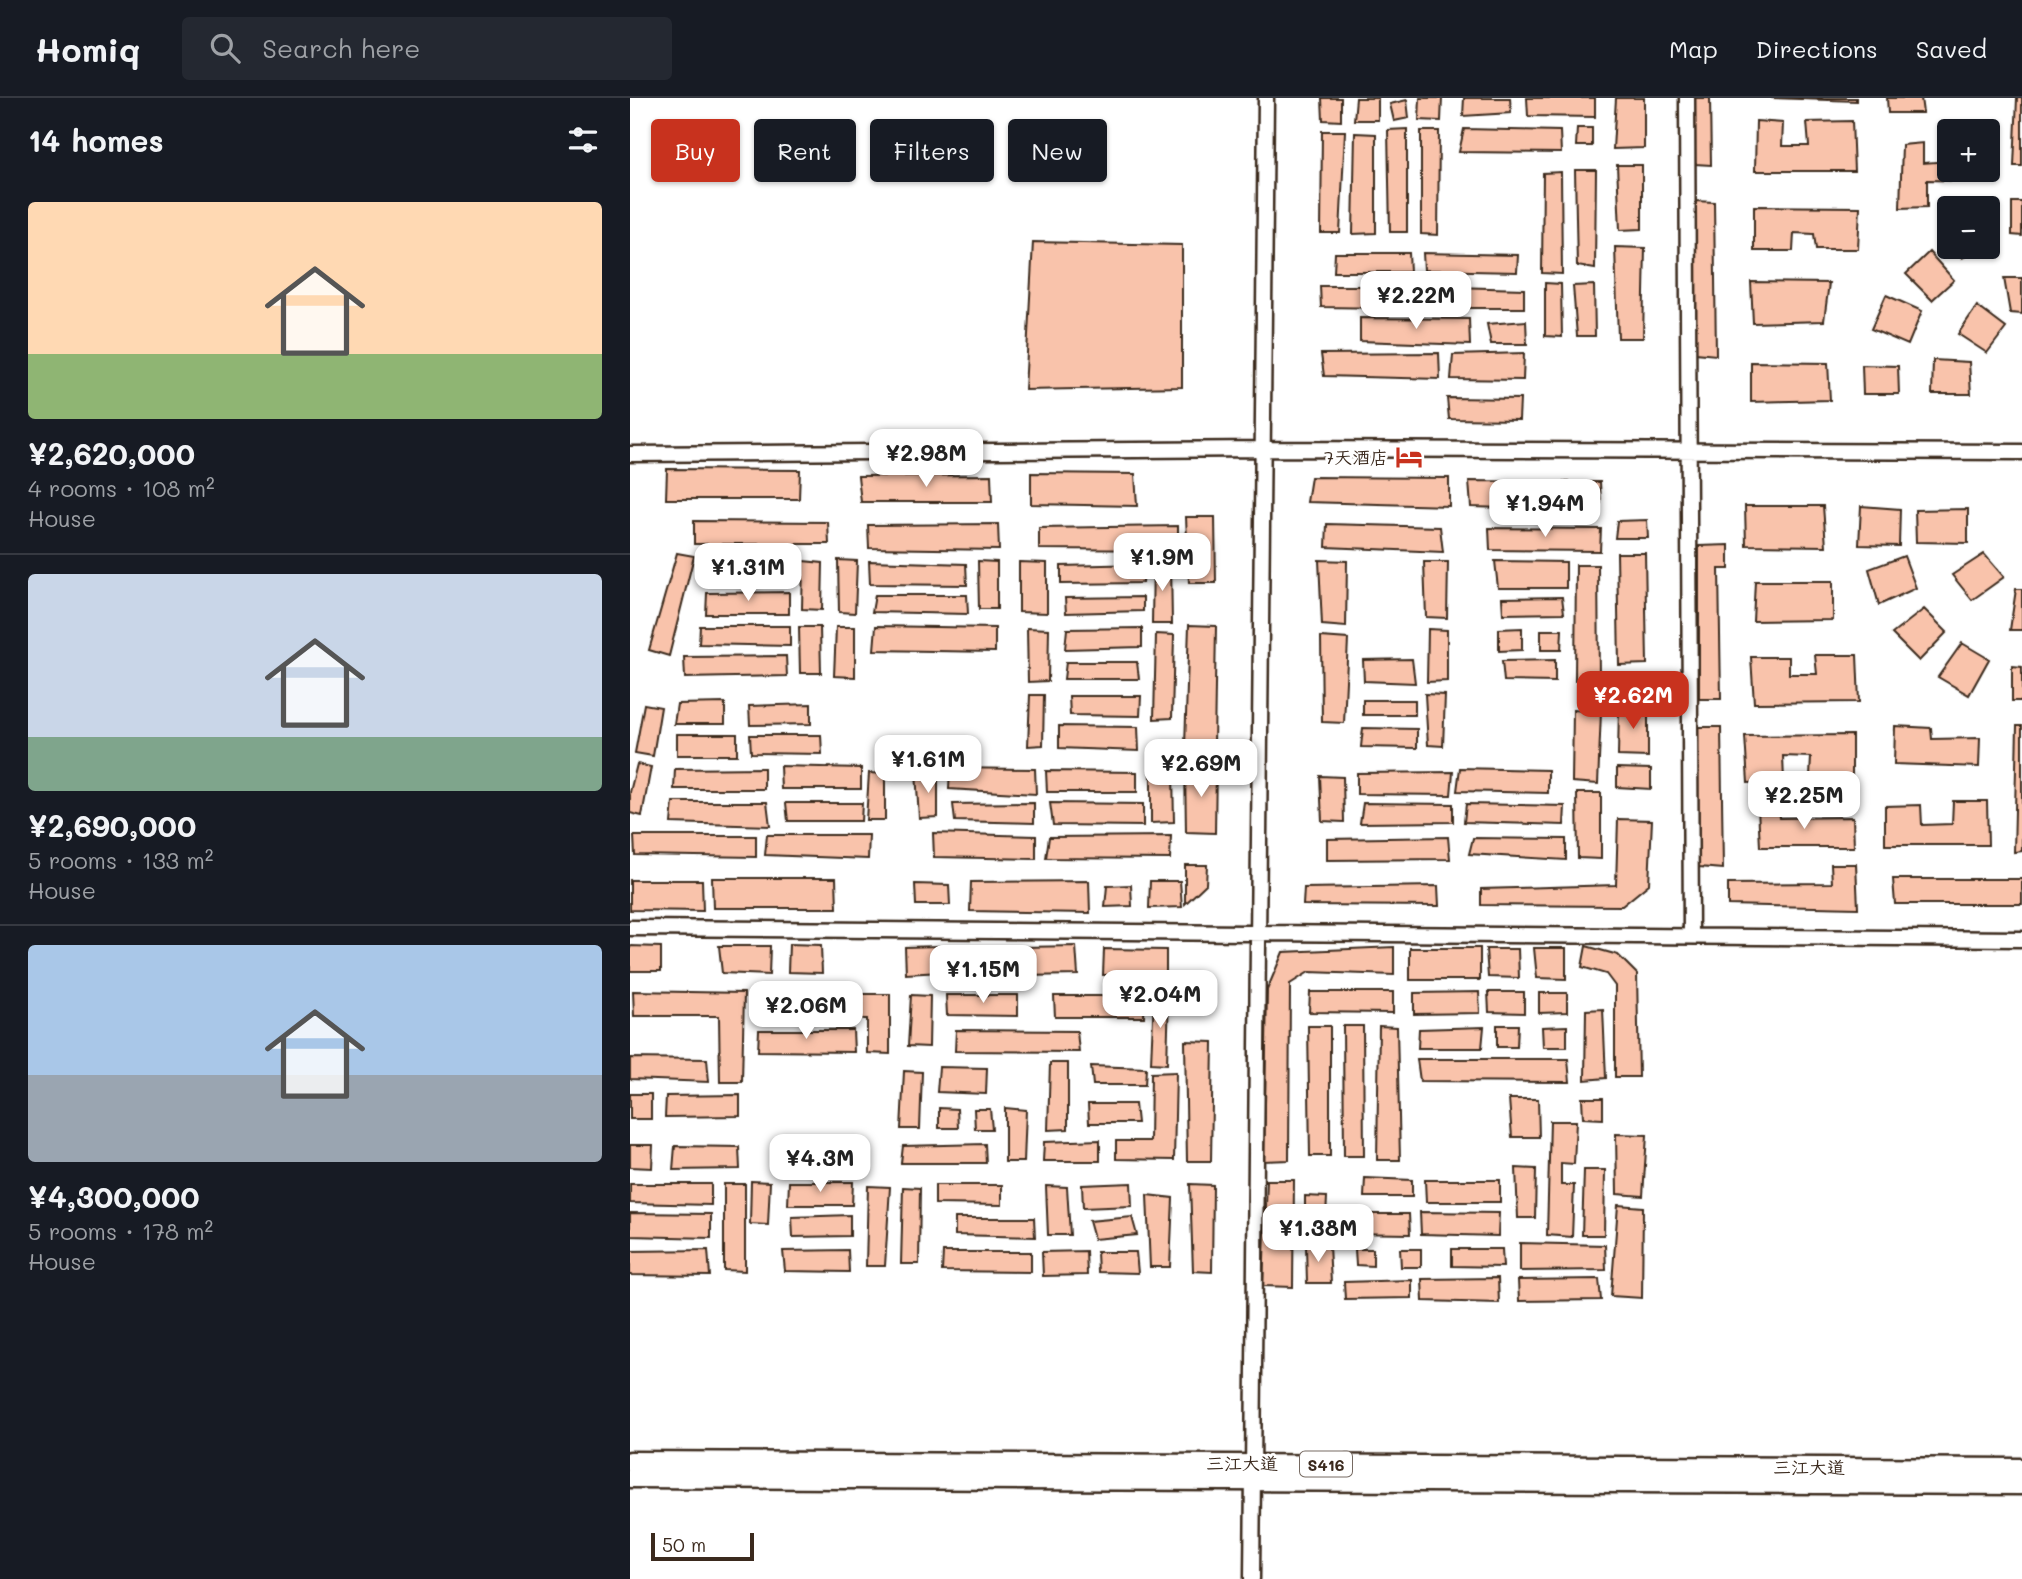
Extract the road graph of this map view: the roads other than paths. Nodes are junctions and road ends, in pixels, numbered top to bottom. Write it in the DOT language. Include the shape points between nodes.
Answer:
graph roads {
  1 [pos="1266,98"];
  2 [pos="1687,98"];
  3 [pos="1263,449"];
  4 [pos="1691,449"];
  5 [pos="2022,452"];
  6 [pos="630,454"];
  7 [pos="630,928"];
  8 [pos="1259,934"];
  9 [pos="1691,936"];
  10 [pos="2022,939"];
  11 [pos="630,1461"];
  12 [pos="2022,1468"];
  13 [pos="1253,1472"];
  14 [pos="630,1478"];
  15 [pos="2022,1485"];
  16 [pos="1252,1579"];
  1 -- 3 [label="street"];
  2 -- 4 [label="street"];
  3 -- 4 [label="street"];
  3 -- 6 [label="street"];
  3 -- 8 [label="street"];
  4 -- 5 [label="street"];
  4 -- 9 [label="street"];
  7 -- 8 [label="street"];
  8 -- 9 [label="street"];
  8 -- 13 [label="street"];
  9 -- 10 [label="street"];
  11 -- 13 [label="main road, 三江大道 / S416"];
  12 -- 13 [label="main road, 三江大道 / S416"];
  13 -- 14 [label="main road, 三江大道 / S416"];
  13 -- 15 [label="main road, 三江大道 / S416"];
  13 -- 16 [label="street"];
}
